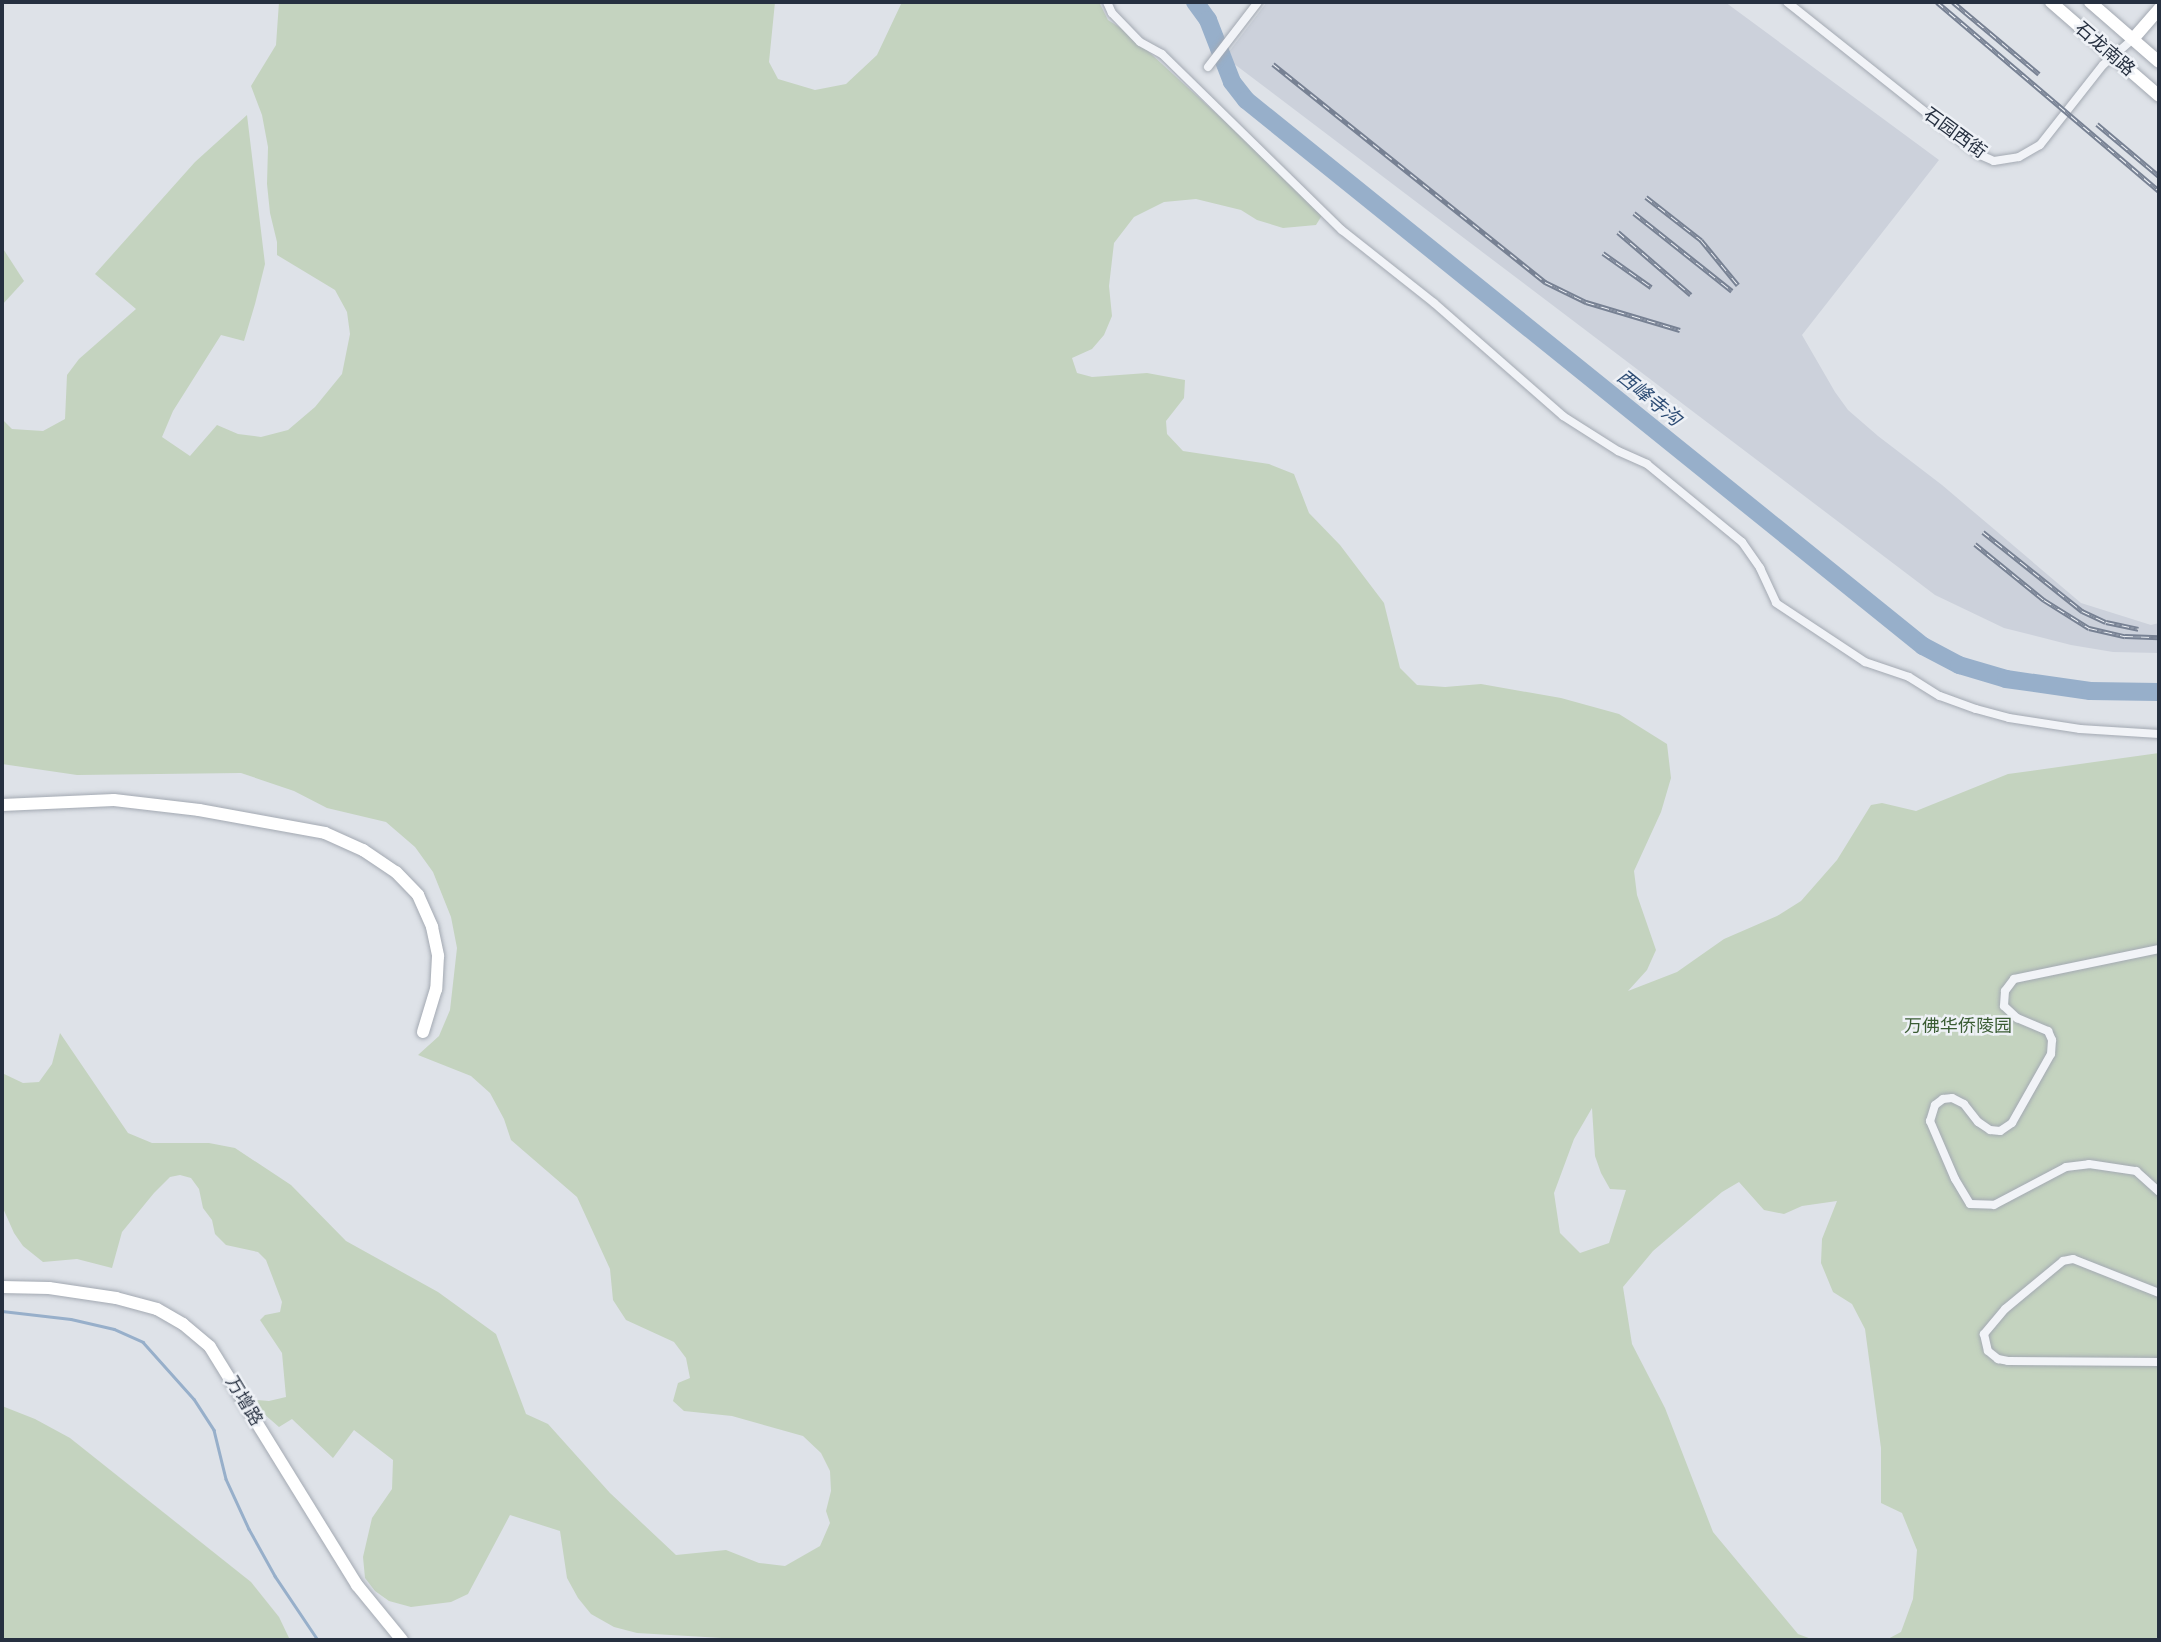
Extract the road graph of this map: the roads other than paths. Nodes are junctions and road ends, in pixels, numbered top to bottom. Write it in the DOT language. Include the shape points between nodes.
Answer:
graph roads {
  1 [pos="1107,2"];
  2 [pos="1258,2"];
  3 [pos="1787,2"];
  4 [pos="2051,2"];
  5 [pos="2090,2"];
  6 [pos="2159,9"];
  7 [pos="2133,39"];
  8 [pos="2113,56"];
  9 [pos="2159,62"];
  10 [pos="1208,67"];
  11 [pos="2159,96"];
  12 [pos="2159,734"];
  13 [pos="2,805"];
  14 [pos="2159,949"];
  15 [pos="423,1032"];
  16 [pos="2159,1192"];
  17 [pos="2,1287"];
  18 [pos="2159,1293"];
  19 [pos="2159,1362"];
  20 [pos="402,1640"];
  1 -- 12 [label="street" via="1140,42 1162,54 1342,230 1563,416 1647,464 1742,542 1776,603 1865,662 1976,709 2080,729"];
  2 -- 10 [label="street"];
  3 -- 8 [label="street, 石园西街" via="1978,154 1994,161 2019,157 2040,145"];
  4 -- 8 [label="street, 石龙南路"];
  5 -- 7 [label="street, 石龙南路"];
  6 -- 7 [label="street"];
  7 -- 8 [label="street"];
  7 -- 9 [label="street, 石龙南路"];
  8 -- 11 [label="street, 石龙南路"];
  13 -- 15 [label="street" via="114,800 199,810 325,833 362,850 396,872 418,895 432,927 438,956 436,989"];
  14 -- 16 [label="street" via="2014,979 2005,991 2004,1006 2017,1018 2048,1031 2052,1040 2051,1054 2012,1123 2000,1131 1990,1130 1952,1098 1935,1105 1930,1121 1949,1168 1970,1203 1994,1205 2066,1167 2090,1164 2136,1171"];
  17 -- 20 [label="street, 万增路" via="49,1288 116,1298 164,1313 210,1347 356,1585"];
  18 -- 19 [label="street" via="2073,1259 2063,1261 2005,1309 1984,1334 1988,1351 2008,1361"];
}
